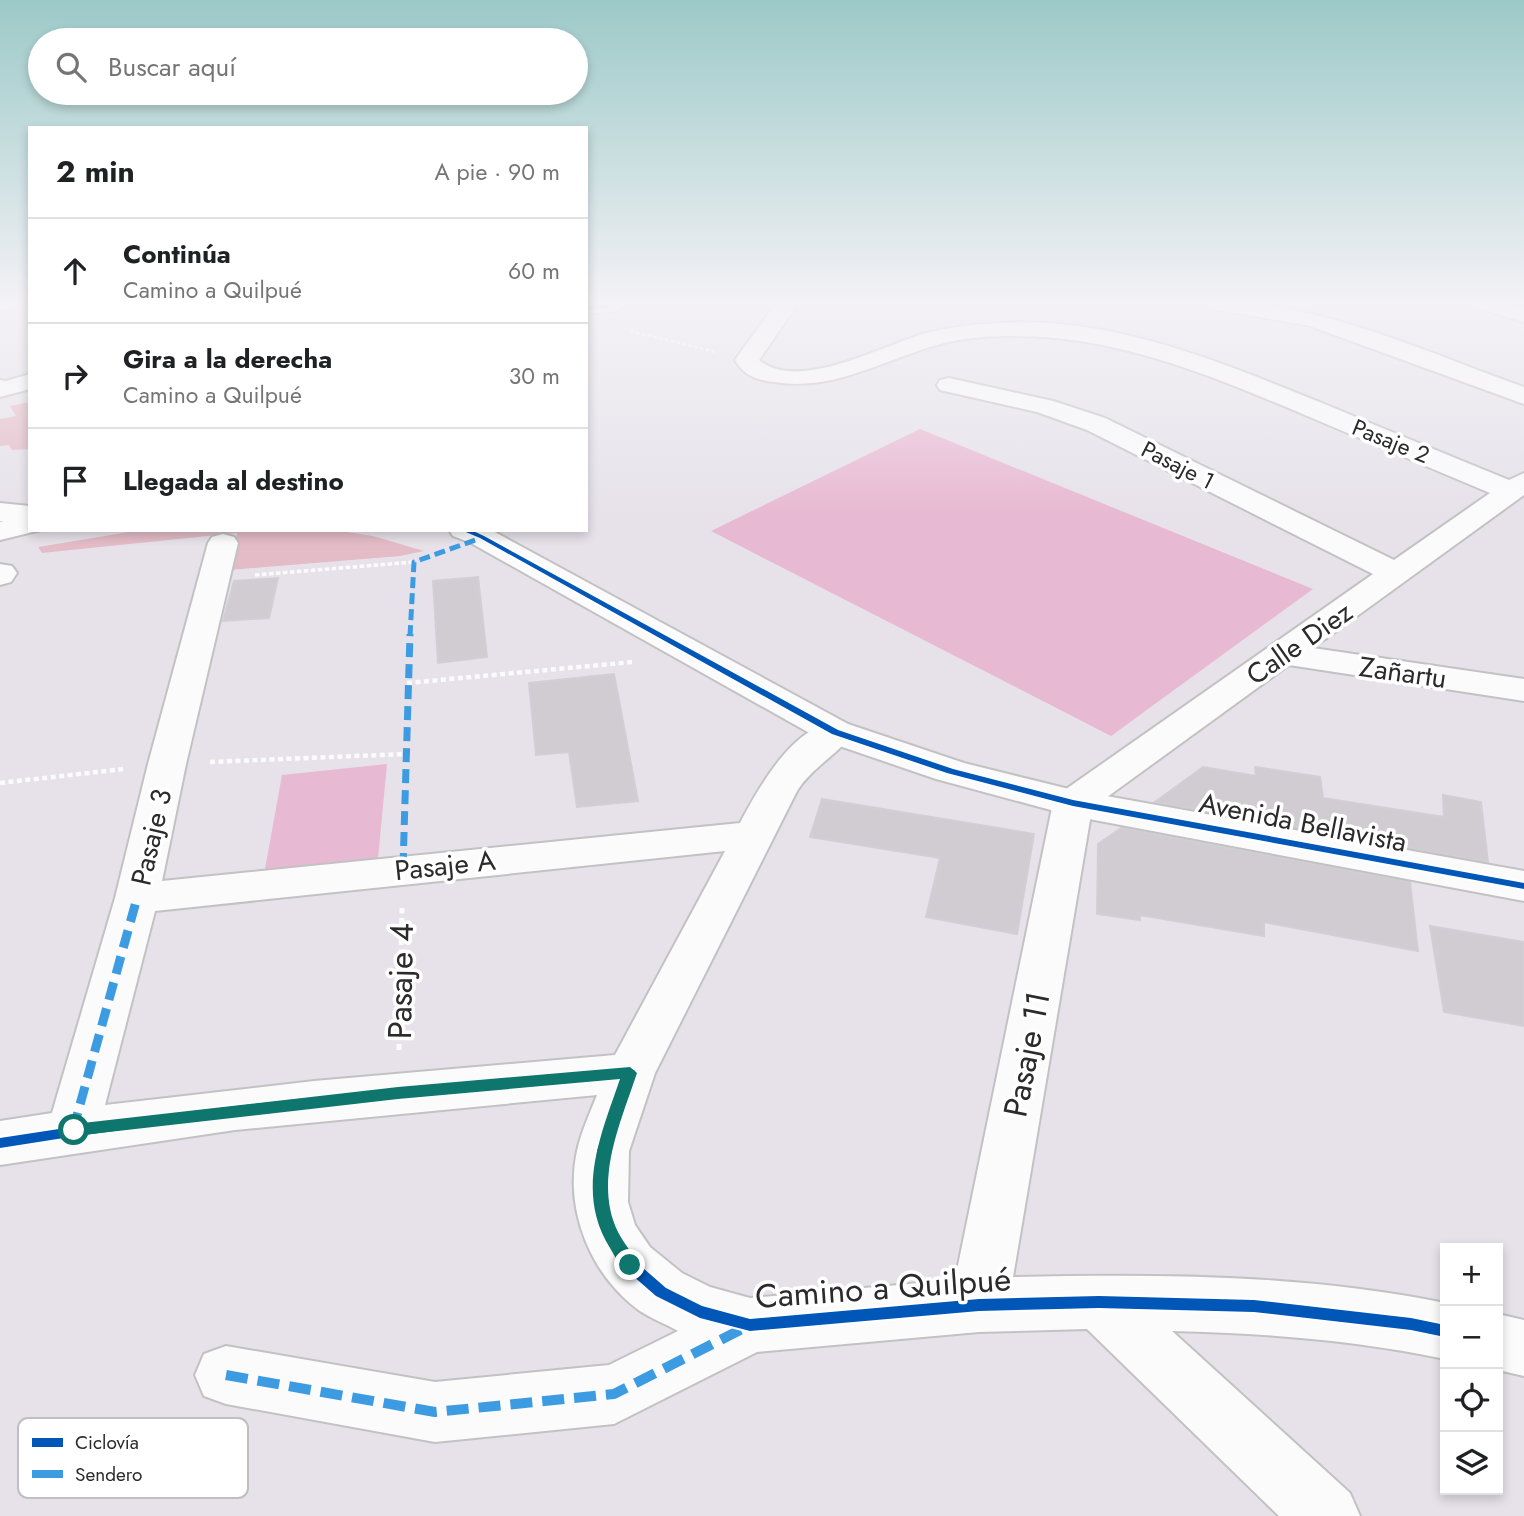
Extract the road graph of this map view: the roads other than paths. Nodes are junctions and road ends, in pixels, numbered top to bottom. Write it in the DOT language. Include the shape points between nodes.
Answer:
graph roads {
  1 [pos="766,373"];
  2 [pos="834,373"];
  3 [pos="1225,373"];
  4 [pos="1460,373"];
  5 [pos="28,381"];
  6 [pos="949,385"];
  7 [pos="1,388"];
  8 [pos="1524,396"];
  9 [pos="1518,486"];
  10 [pos="0,512"];
  11 [pos="28,514"];
  12 [pos="28,524"];
  13 [pos="0,531"];
  14 [pos="469,532"];
  15 [pos="219,560"];
  16 [pos="1395,573"];
  17 [pos="1282,654"];
  18 [pos="1524,690"];
  19 [pos="835,732"];
  20 [pos="1073,803"];
  21 [pos="754,835"];
  22 [pos="1524,886"];
  23 [pos="137,898"];
  24 [pos="630,1073"];
  25 [pos="74,1130"];
  26 [pos="0,1143"];
  27 [pos="1100,1302"];
  28 [pos="979,1305"];
  29 [pos="750,1325"];
  30 [pos="1440,1330"];
  31 [pos="1503,1343"];
  32 [pos="1524,1348"];
  33 [pos="226,1374"];
  34 [pos="1327,1516"];
  1 -- 2 [label="street, Pasaje 2"];
  3 -- 9 [label="street, Pasaje 2"];
  4 -- 8 [label="street"];
  5 -- 7 [label="street"];
  6 -- 16 [label="street, Pasaje 1" via="1044,406 1096,424"];
  9 -- 16 [label="street, Calle Diez"];
  10 -- 11 [label="street"];
  12 -- 13 [label="street"];
  14 -- 19 [label="street, Avenida Bellavista"];
  15 -- 23 [label="street, Pasaje 3"];
  16 -- 17 [label="street, Calle Diez"];
  17 -- 18 [label="street, Zañartu"];
  17 -- 20 [label="street, Calle Diez"];
  19 -- 20 [label="street, Avenida Bellavista" via="950,771"];
  19 -- 21 [label="street, Camino a Quilpué" via="793,766"];
  20 -- 22 [label="street, Avenida Bellavista"];
  20 -- 28 [label="street, Pasaje 11"];
  21 -- 23 [label="street, Pasaje A"];
  21 -- 24 [label="street, Camino a Quilpué"];
  23 -- 25 [label="street, Pasaje 3"];
  24 -- 25 [label="street" via="398,1093"];
  24 -- 29 [label="street, Camino a Quilpué" via="603,1151 601,1202 610,1234 630,1265 661,1292 700,1312"];
  25 -- 26 [label="street"];
  27 -- 28 [label="street, Camino a Quilpué"];
  27 -- 30 [label="street, Camino a Quilpué" via="1254,1306"];
  27 -- 34 [label="street"];
  28 -- 29 [label="street, Camino a Quilpué"];
  29 -- 33 [label="street" via="614,1394 449,1411"];
  31 -- 32 [label="street"];
}
